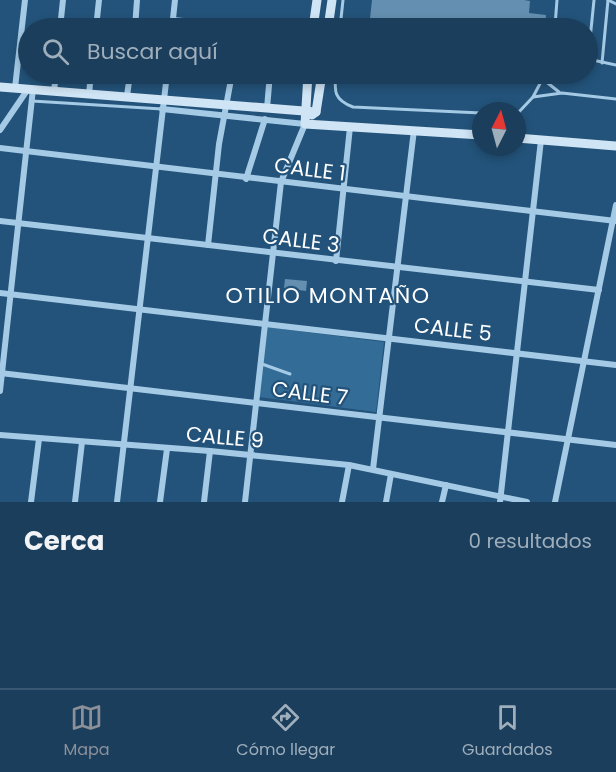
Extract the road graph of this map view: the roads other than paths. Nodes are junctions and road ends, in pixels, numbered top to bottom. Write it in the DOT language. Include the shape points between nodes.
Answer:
graph roads {
  1 [pos="25,0"];
  2 [pos="63,0"];
  3 [pos="99,0"];
  4 [pos="137,0"];
  5 [pos="175,0"];
  6 [pos="317,0"];
  7 [pos="332,0"];
  8 [pos="343,0"];
  9 [pos="557,0"];
  10 [pos="594,0"];
  11 [pos="608,0"];
  12 [pos="616,4"];
  13 [pos="23,18"];
  14 [pos="61,18"];
  15 [pos="97,18"];
  16 [pos="136,18"];
  17 [pos="173,18"];
  18 [pos="314,18"];
  19 [pos="329,18"];
  20 [pos="341,18"];
  21 [pos="556,18"];
  22 [pos="592,18"];
  23 [pos="18,62"];
  24 [pos="598,62"];
  25 [pos="602,63"];
  26 [pos="616,65"];
  27 [pos="55,84"];
  28 [pos="90,84"];
  29 [pos="129,84"];
  30 [pos="166,84"];
  31 [pos="231,84"];
  32 [pos="269,84"];
  33 [pos="308,84"];
  34 [pos="320,84"];
  35 [pos="336,84"];
  36 [pos="541,84"];
  37 [pos="549,84"];
  38 [pos="0,87"];
  39 [pos="15,88"];
  40 [pos="31,89"];
  41 [pos="54,91"];
  42 [pos="560,93"];
  43 [pos="89,94"];
  44 [pos="127,96"];
  45 [pos="533,97"];
  46 [pos="616,99"];
  47 [pos="32,101"];
  48 [pos="163,104"];
  49 [pos="228,104"];
  50 [pos="526,104"];
  51 [pos="267,108"];
  52 [pos="472,113"];
  53 [pos="224,115"];
  54 [pos="306,118"];
  55 [pos="265,119"];
  56 [pos="350,127"];
  57 [pos="0,130"];
  58 [pos="414,130"];
  59 [pos="472,134"];
  60 [pos="526,139"];
  61 [pos="541,140"];
  62 [pos="616,146"];
  63 [pos="0,148"];
  64 [pos="27,152"];
  65 [pos="154,166"];
  66 [pos="216,175"];
  67 [pos="246,179"];
  68 [pos="281,182"];
  69 [pos="344,190"];
  70 [pos="406,197"];
  71 [pos="616,205"];
  72 [pos="534,211"];
  73 [pos="615,220"];
  74 [pos="0,221"];
  75 [pos="19,224"];
  76 [pos="146,238"];
  77 [pos="208,245"];
  78 [pos="273,253"];
  79 [pos="336,261"];
  80 [pos="398,267"];
  81 [pos="525,282"];
  82 [pos="599,290"];
  83 [pos="0,293"];
  84 [pos="10,295"];
  85 [pos="138,310"];
  86 [pos="265,324"];
  87 [pos="390,338"];
  88 [pos="517,353"];
  89 [pos="584,361"];
  90 [pos="260,364"];
  91 [pos="616,365"];
  92 [pos="1,373"];
  93 [pos="290,374"];
  94 [pos="128,389"];
  95 [pos="0,391"];
  96 [pos="256,403"];
  97 [pos="381,418"];
  98 [pos="508,433"];
  99 [pos="0,435"];
  100 [pos="39,439"];
  101 [pos="569,440"];
  102 [pos="82,442"];
  103 [pos="616,445"];
  104 [pos="123,446"];
  105 [pos="167,449"];
  106 [pos="210,451"];
  107 [pos="250,455"];
  108 [pos="349,465"];
  109 [pos="373,469"];
  110 [pos="392,474"];
  111 [pos="446,485"];
  112 [pos="500,499"];
  113 [pos="31,502"];
  114 [pos="75,502"];
  115 [pos="117,502"];
  116 [pos="160,502"];
  117 [pos="204,502"];
  118 [pos="245,502"];
  119 [pos="342,502"];
  120 [pos="386,502"];
  121 [pos="442,502"];
  122 [pos="527,502"];
  123 [pos="555,502"];
  1 -- 13 [label="street"];
  2 -- 14 [label="street"];
  3 -- 15 [label="street"];
  4 -- 16 [label="street"];
  5 -- 17 [label="street"];
  6 -- 18 [label="street"];
  7 -- 19 [label="street"];
  8 -- 20 [label="lane"];
  9 -- 21 [label="lane"];
  10 -- 22 [label="lane"];
  11 -- 12 [label="lane"];
  11 -- 25 [label="lane"];
  23 -- 39 [label="street"];
  24 -- 25 [label="lane"];
  25 -- 26 [label="lane"];
  27 -- 41 [label="street"];
  28 -- 43 [label="street"];
  29 -- 44 [label="street"];
  30 -- 48 [label="street"];
  31 -- 49 [label="street"];
  32 -- 51 [label="street"];
  33 -- 54 [label="street"];
  34 -- 54 [label="street" via="316,112"];
  35 -- 52 [label="lane" via="335,94 352,106"];
  36 -- 45 [label="lane"];
  37 -- 42 [label="lane"];
  38 -- 39 [label="street"];
  39 -- 40 [label="street"];
  40 -- 41 [label="street"];
  40 -- 47 [label="street"];
  40 -- 57 [label="street"];
  41 -- 43 [label="street"];
  42 -- 45 [label="lane"];
  42 -- 46 [label="lane"];
  43 -- 44 [label="street"];
  44 -- 48 [label="street"];
  45 -- 50 [label="lane"];
  47 -- 48 [label="lane"];
  47 -- 64 [label="street"];
  48 -- 49 [label="street"];
  48 -- 53 [label="street"];
  48 -- 65 [label="street"];
  49 -- 51 [label="street"];
  49 -- 53 [label="street"];
  51 -- 54 [label="street"];
  53 -- 55 [label="street"];
  53 -- 66 [label="street"];
  54 -- 55 [label="street"];
  54 -- 56 [label="street"];
  54 -- 68 [label="street"];
  55 -- 67 [label="street"];
  56 -- 58 [label="street"];
  56 -- 69 [label="street"];
  58 -- 59 [label="street"];
  58 -- 70 [label="street"];
  60 -- 61 [label="street"];
  61 -- 62 [label="street"];
  61 -- 72 [label="street"];
  63 -- 64 [label="street, CALLE 1"];
  64 -- 65 [label="street, CALLE 1"];
  64 -- 75 [label="street"];
  65 -- 66 [label="street, CALLE 1"];
  65 -- 76 [label="street"];
  66 -- 67 [label="street, CALLE 1"];
  66 -- 77 [label="street"];
  67 -- 68 [label="street, CALLE 1"];
  68 -- 69 [label="street, CALLE 1"];
  68 -- 78 [label="street"];
  69 -- 70 [label="street, CALLE 1"];
  69 -- 79 [label="street"];
  70 -- 72 [label="street, CALLE 1"];
  70 -- 80 [label="street"];
  71 -- 73 [label="street"];
  72 -- 73 [label="street, CALLE 1"];
  72 -- 81 [label="street"];
  73 -- 82 [label="street"];
  74 -- 75 [label="street, CALLE 3"];
  75 -- 76 [label="street, CALLE 3"];
  75 -- 84 [label="street"];
  76 -- 77 [label="street, CALLE 3"];
  76 -- 85 [label="street"];
  77 -- 78 [label="street, CALLE 3"];
  78 -- 79 [label="street, CALLE 3"];
  78 -- 86 [label="street"];
  79 -- 80 [label="street, CALLE 3"];
  80 -- 81 [label="street, CALLE 3"];
  80 -- 87 [label="street"];
  81 -- 82 [label="street, CALLE 3"];
  81 -- 88 [label="street"];
  82 -- 89 [label="street"];
  83 -- 84 [label="street, CALLE 5"];
  84 -- 85 [label="street, CALLE 5"];
  84 -- 92 [label="street"];
  85 -- 86 [label="street, CALLE 5"];
  85 -- 94 [label="street"];
  86 -- 87 [label="street, CALLE 5"];
  86 -- 90 [label="street"];
  87 -- 88 [label="street, CALLE 5"];
  87 -- 97 [label="street"];
  88 -- 89 [label="street, CALLE 5"];
  88 -- 98 [label="street"];
  89 -- 91 [label="street, CALLE 5"];
  89 -- 101 [label="street"];
  90 -- 93 [label="lane"];
  90 -- 96 [label="street"];
  92 -- 94 [label="street, CALLE 7"];
  92 -- 95 [label="street"];
  94 -- 96 [label="street, CALLE 7"];
  94 -- 104 [label="street"];
  96 -- 97 [label="street, CALLE 7"];
  96 -- 107 [label="street"];
  97 -- 98 [label="street, CALLE 7"];
  97 -- 109 [label="street"];
  98 -- 101 [label="street, CALLE 7"];
  98 -- 112 [label="street"];
  99 -- 100 [label="street, CALLE 9"];
  100 -- 102 [label="street, CALLE 9"];
  100 -- 113 [label="street"];
  101 -- 103 [label="street, CALLE 7"];
  101 -- 123 [label="street"];
  102 -- 104 [label="street, CALLE 9"];
  102 -- 114 [label="street"];
  104 -- 105 [label="street, CALLE 9"];
  104 -- 115 [label="street"];
  105 -- 106 [label="street, CALLE 9"];
  105 -- 116 [label="street"];
  106 -- 107 [label="street, CALLE 9"];
  106 -- 117 [label="street"];
  107 -- 108 [label="street, CALLE 9"];
  107 -- 118 [label="street"];
  108 -- 109 [label="street, CALLE 9"];
  108 -- 119 [label="street"];
  109 -- 110 [label="street, CALLE 9"];
  110 -- 111 [label="street, CALLE 9"];
  110 -- 120 [label="street"];
  111 -- 112 [label="street, CALLE 9"];
  111 -- 121 [label="street"];
  112 -- 122 [label="street, CALLE 9"];
}
